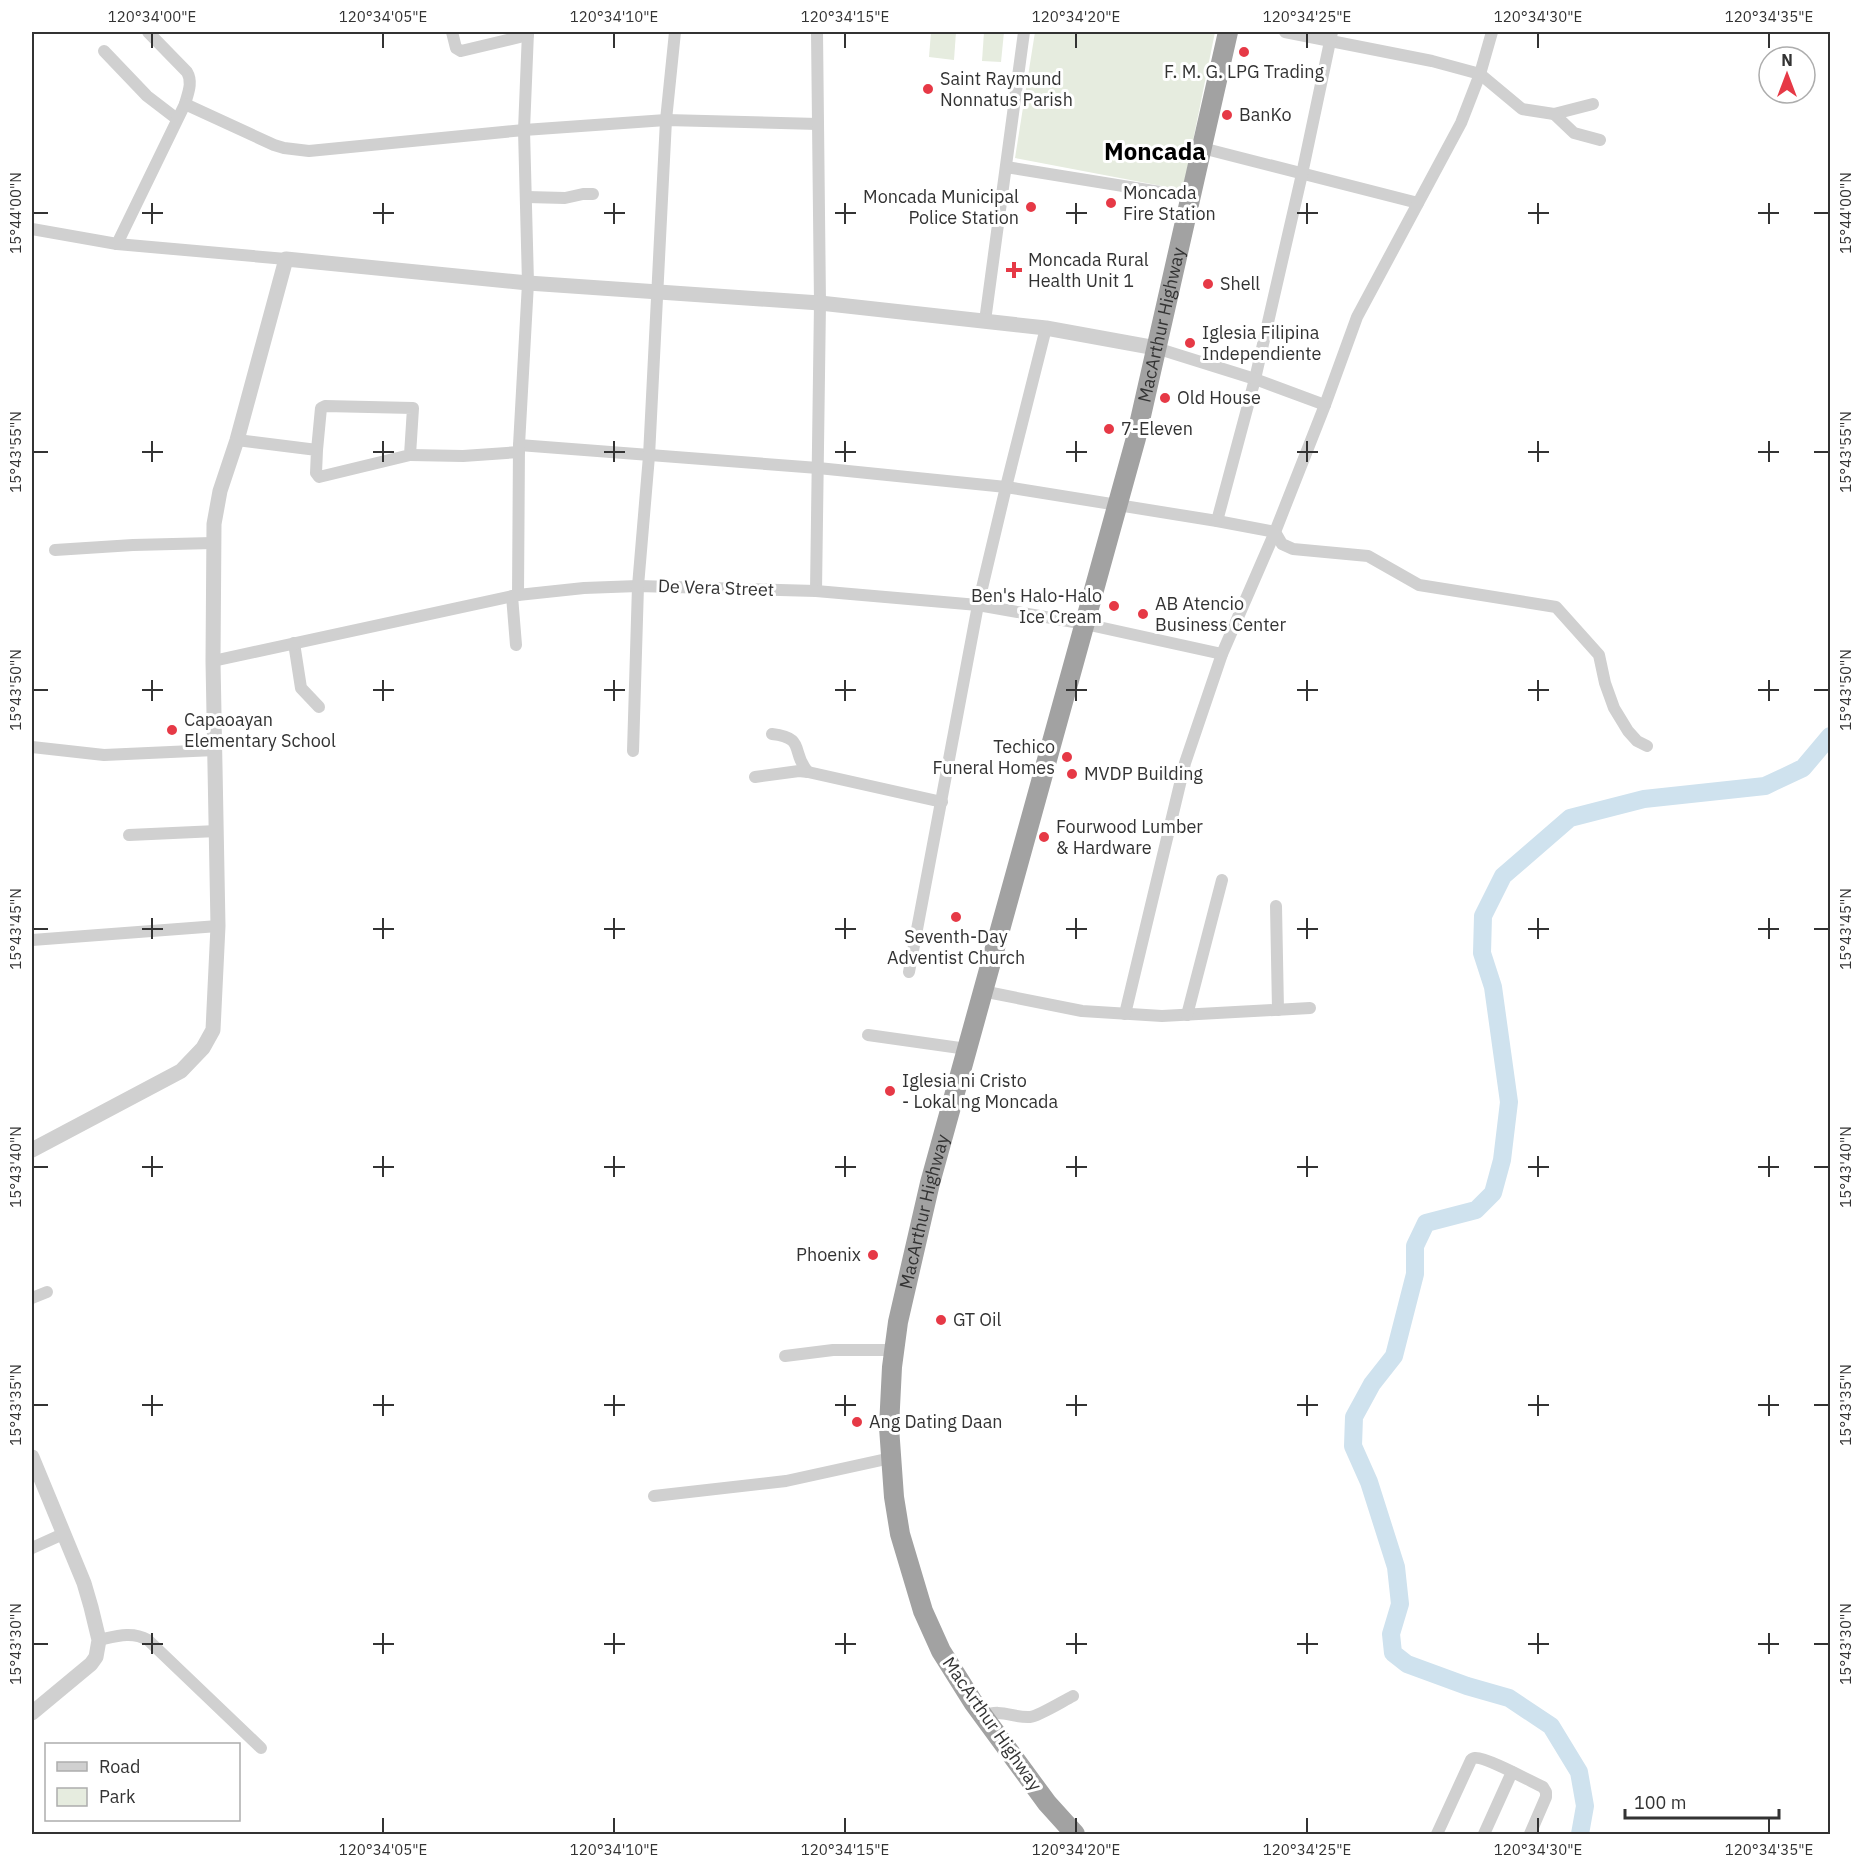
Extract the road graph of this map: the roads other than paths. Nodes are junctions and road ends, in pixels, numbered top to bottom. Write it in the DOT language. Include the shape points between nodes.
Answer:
graph roads {
  1 [pos="148,32"];
  2 [pos="452,32"];
  3 [pos="675,32"];
  4 [pos="817,32"];
  5 [pos="1024,32"];
  6 [pos="1228,32"];
  7 [pos="1286,32"];
  8 [pos="1492,32"];
  9 [pos="528,33"];
  10 [pos="1331,36"];
  11 [pos="104,51"];
  12 [pos="1480,75"];
  13 [pos="185,104"];
  14 [pos="1593,104"];
  15 [pos="1554,114"];
  16 [pos="177,119"];
  17 [pos="666,120"];
  18 [pos="818,124"];
  19 [pos="524,130"];
  20 [pos="1600,140"];
  21 [pos="1202,148"];
  22 [pos="1006,167"];
  23 [pos="1302,174"];
  24 [pos="593,194"];
  25 [pos="527,197"];
  26 [pos="1191,197"];
  27 [pos="1418,202"];
  28 [pos="32,229"];
  29 [pos="117,244"];
  30 [pos="286,259"];
  31 [pos="528,284"];
  32 [pos="658,292"];
  33 [pos="820,303"];
  34 [pos="986,321"];
  35 [pos="1047,328"];
  36 [pos="1156,348"];
  37 [pos="1255,379"];
  38 [pos="1325,405"];
  39 [pos="237,440"];
  40 [pos="519,448"];
  41 [pos="317,450"];
  42 [pos="410,455"];
  43 [pos="649,456"];
  44 [pos="818,468"];
  45 [pos="1006,487"];
  46 [pos="1117,504"];
  47 [pos="1217,521"];
  48 [pos="1275,532"];
  49 [pos="213,543"];
  50 [pos="55,550"];
  51 [pos="638,586"];
  52 [pos="816,591"];
  53 [pos="515,595"];
  54 [pos="978,605"];
  55 [pos="1084,624"];
  56 [pos="294,643"];
  57 [pos="516,645"];
  58 [pos="1222,654"];
  59 [pos="213,661"];
  60 [pos="319,707"];
  61 [pos="772,734"];
  62 [pos="1647,746"];
  63 [pos="32,747"];
  64 [pos="215,750"];
  65 [pos="633,751"];
  66 [pos="808,772"];
  67 [pos="755,777"];
  68 [pos="942,802"];
  69 [pos="216,831"];
  70 [pos="129,835"];
  71 [pos="1222,880"];
  72 [pos="1276,906"];
  73 [pos="218,926"];
  74 [pos="32,940"];
  75 [pos="909,972"];
  76 [pos="982,991"];
  77 [pos="1310,1008"];
  78 [pos="1278,1010"];
  79 [pos="1125,1014"];
  80 [pos="1187,1015"];
  81 [pos="868,1035"];
  82 [pos="967,1049"];
  83 [pos="32,1150"];
  84 [pos="47,1292"];
  85 [pos="32,1298"];
  86 [pos="894,1350"];
  87 [pos="785,1356"];
  88 [pos="32,1457"];
  89 [pos="891,1458"];
  90 [pos="654,1496"];
  91 [pos="63,1534"];
  92 [pos="32,1548"];
  93 [pos="99,1640"];
  94 [pos="1073,1696"];
  95 [pos="32,1713"];
  96 [pos="982,1716"];
  97 [pos="261,1748"];
  98 [pos="1512,1772"];
  99 [pos="1075,1834"];
  100 [pos="1437,1834"];
  101 [pos="1484,1834"];
  102 [pos="1530,1834"];
  1 -- 13 [label="street" via="190,77"];
  2 -- 9 [label="street" via="456,48 461,51"];
  3 -- 17 [label="street"];
  4 -- 18 [label="street"];
  5 -- 22 [label="street"];
  6 -- 21 [label="highway, MacArthur Highway"];
  7 -- 10 [label="street"];
  8 -- 12 [label="street"];
  9 -- 19 [label="street"];
  10 -- 12 [label="street"];
  10 -- 23 [label="street"];
  11 -- 16 [label="street" via="147,96"];
  12 -- 15 [label="street" via="1522,109"];
  12 -- 27 [label="street" via="1448,149"];
  13 -- 16 [label="street"];
  13 -- 19 [label="street" via="274,145 303,151"];
  14 -- 15 [label="street"];
  15 -- 20 [label="street" via="1574,132"];
  16 -- 29 [label="street"];
  17 -- 18 [label="street"];
  17 -- 19 [label="street"];
  17 -- 32 [label="street"];
  18 -- 33 [label="street"];
  19 -- 25 [label="street"];
  21 -- 23 [label="street"];
  21 -- 26 [label="highway, MacArthur Highway"];
  22 -- 26 [label="street"];
  22 -- 34 [label="street"];
  23 -- 27 [label="street"];
  23 -- 37 [label="street"];
  24 -- 25 [label="street"];
  25 -- 31 [label="street"];
  26 -- 36 [label="highway, MacArthur Highway"];
  27 -- 38 [label="street" via="1357,317"];
  28 -- 29 [label="street"];
  29 -- 30 [label="street"];
  30 -- 31 [label="street"];
  30 -- 39 [label="street"];
  31 -- 32 [label="street"];
  31 -- 40 [label="street"];
  32 -- 33 [label="street"];
  32 -- 43 [label="street"];
  33 -- 34 [label="street"];
  33 -- 44 [label="street"];
  34 -- 35 [label="street"];
  35 -- 36 [label="street"];
  35 -- 45 [label="street"];
  36 -- 37 [label="street"];
  36 -- 46 [label="highway, MacArthur Highway"];
  37 -- 38 [label="street"];
  37 -- 47 [label="street"];
  38 -- 48 [label="street"];
  39 -- 41 [label="street"];
  39 -- 49 [label="street" via="220,491"];
  40 -- 42 [label="street" via="463,456"];
  40 -- 43 [label="street"];
  40 -- 53 [label="street"];
  41 -- 42 [label="street" via="319,477"];
  41 -- 42 [label="street" via="321,408 325,406 410,407 414,412"];
  43 -- 44 [label="street"];
  43 -- 51 [label="street"];
  44 -- 45 [label="street"];
  44 -- 52 [label="street"];
  45 -- 46 [label="street"];
  45 -- 54 [label="street"];
  46 -- 47 [label="street"];
  46 -- 55 [label="highway, MacArthur Highway"];
  47 -- 48 [label="street"];
  48 -- 58 [label="street"];
  48 -- 62 [label="street" via="1282,544 1293,549 1368,556 1419,585 1556,607 1599,655 1614,708 1628,731"];
  49 -- 50 [label="street"];
  49 -- 59 [label="street"];
  51 -- 52 [label="street, De Vera Street"];
  51 -- 53 [label="street, De Vera Street"];
  51 -- 65 [label="street"];
  52 -- 54 [label="street, De Vera Street"];
  53 -- 56 [label="street, De Vera Street"];
  53 -- 57 [label="street"];
  54 -- 55 [label="street, De Vera Street"];
  54 -- 68 [label="street"];
  55 -- 58 [label="street, De Vera Street"];
  55 -- 76 [label="highway, MacArthur Highway"];
  56 -- 59 [label="street, De Vera Street"];
  56 -- 60 [label="street" via="301,688"];
  58 -- 79 [label="street" via="1185,763"];
  59 -- 64 [label="street"];
  61 -- 66 [label="street" via="785,735 796,743"];
  63 -- 64 [label="street" via="104,754"];
  64 -- 69 [label="street"];
  66 -- 67 [label="street"];
  66 -- 68 [label="street"];
  68 -- 75 [label="street"];
  69 -- 70 [label="street"];
  69 -- 73 [label="street"];
  71 -- 80 [label="street"];
  72 -- 78 [label="street"];
  73 -- 74 [label="street"];
  73 -- 83 [label="street" via="214,1024 211,1036 197,1055 181,1071"];
  76 -- 79 [label="street" via="1082,1011"];
  76 -- 82 [label="highway, MacArthur Highway"];
  77 -- 78 [label="street"];
  78 -- 80 [label="street"];
  79 -- 80 [label="street"];
  81 -- 82 [label="street"];
  82 -- 86 [label="highway, MacArthur Highway" via="930,1183"];
  84 -- 85 [label="street"];
  86 -- 87 [label="street" via="833,1350"];
  86 -- 89 [label="highway, MacArthur Highway"];
  88 -- 91 [label="street"];
  89 -- 90 [label="street" via="786,1481"];
  89 -- 96 [label="highway, MacArthur Highway" via="900,1534 923,1611 941,1651"];
  91 -- 92 [label="street"];
  91 -- 93 [label="street" via="84,1583"];
  93 -- 95 [label="street" via="91,1664"];
  93 -- 97 [label="street" via="127,1634 148,1640"];
  94 -- 96 [label="street" via="1037,1716 1001,1712"];
  96 -- 99 [label="highway, MacArthur Highway"];
  98 -- 100 [label="street" via="1482,1758 1471,1760"];
  98 -- 101 [label="street"];
  98 -- 102 [label="street" via="1546,1792"];
}
